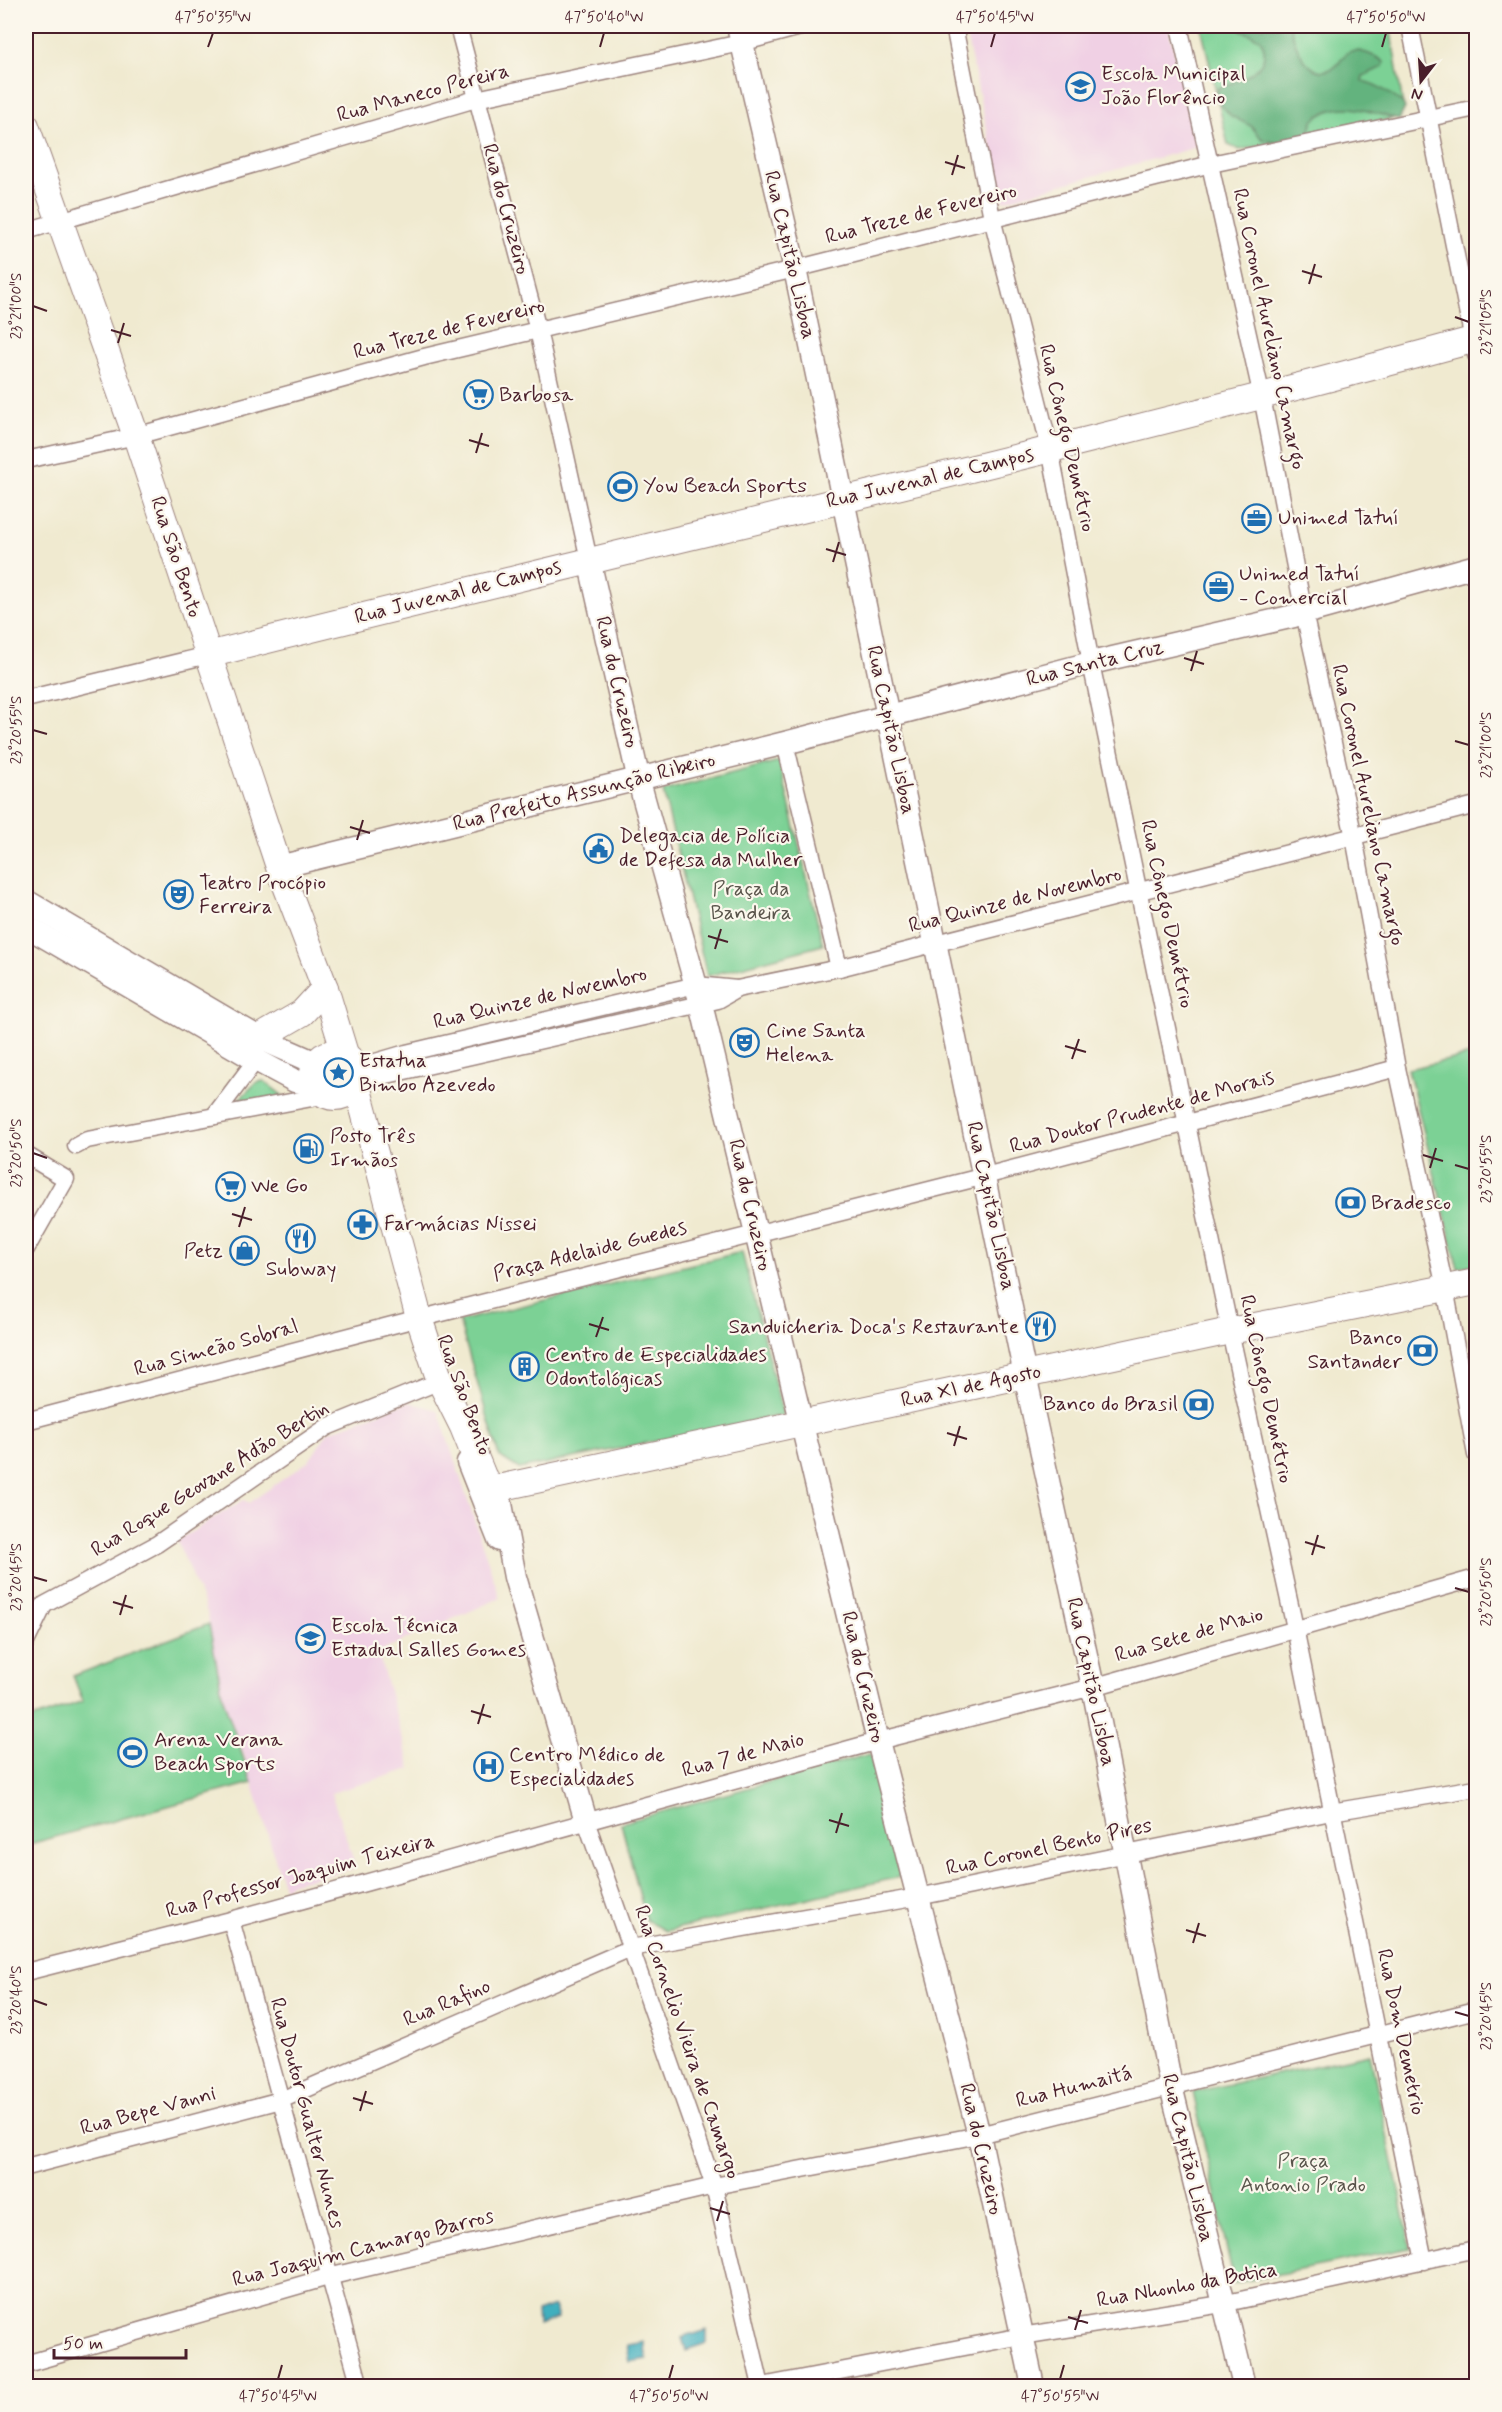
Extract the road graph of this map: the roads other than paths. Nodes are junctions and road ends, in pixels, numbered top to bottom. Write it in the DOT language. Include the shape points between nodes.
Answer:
graph roads {
  1 [pos="458,26"];
  2 [pos="804,26"];
  3 [pos="954,26"];
  4 [pos="1179,26"];
  5 [pos="1410,26"];
  6 [pos="739,34"];
  7 [pos="476,99"];
  8 [pos="1476,108"];
  9 [pos="1430,118"];
  10 [pos="26,126"];
  11 [pos="1211,165"];
  12 [pos="992,218"];
  13 [pos="59,222"];
  14 [pos="26,231"];
  15 [pos="795,270"];
  16 [pos="538,330"];
  17 [pos="1476,345"];
  18 [pos="1262,397"];
  19 [pos="136,436"];
  20 [pos="1050,450"];
  21 [pos="26,460"];
  22 [pos="841,500"];
  23 [pos="589,560"];
  24 [pos="1476,566"];
  25 [pos="1304,613"];
  26 [pos="208,655"];
  27 [pos="1091,663"];
  28 [pos="26,699"];
  29 [pos="888,716"];
  30 [pos="785,743"];
  31 [pos="639,779"];
  32 [pos="1476,805"];
  33 [pos="1354,837"];
  34 [pos="279,867"];
  35 [pos="1140,891"];
  36 [pos="26,902"];
  37 [pos="26,926"];
  38 [pos="936,944"];
  39 [pos="839,969"];
  40 [pos="325,988"];
  41 [pos="699,994"];
  42 [pos="257,1049"];
  43 [pos="1397,1068"];
  44 [pos="335,1075"];
  45 [pos="214,1116"];
  46 [pos="1186,1123"];
  47 [pos="76,1146"];
  48 [pos="26,1155"];
  49 [pos="986,1176"];
  50 [pos="758,1232"];
  51 [pos="26,1249"];
  52 [pos="1476,1282"];
  53 [pos="1445,1288"];
  54 [pos="426,1316"];
  55 [pos="1230,1331"];
  56 [pos="1025,1375"];
  57 [pos="440,1381"];
  58 [pos="26,1421"];
  59 [pos="802,1422"];
  60 [pos="1476,1455"];
  61 [pos="498,1488"];
  62 [pos="515,1577"];
  63 [pos="1476,1578"];
  64 [pos="1295,1628"];
  65 [pos="26,1642"];
  66 [pos="1093,1687"];
  67 [pos="878,1741"];
  68 [pos="1476,1788"];
  69 [pos="1331,1812"];
  70 [pos="586,1821"];
  71 [pos="1126,1853"];
  72 [pos="918,1898"];
  73 [pos="231,1920"];
  74 [pos="631,1948"];
  75 [pos="26,1972"];
  76 [pos="1476,2010"];
  77 [pos="1379,2034"];
  78 [pos="1171,2086"];
  79 [pos="281,2100"];
  80 [pos="979,2135"];
  81 [pos="26,2167"];
  82 [pos="714,2186"];
  83 [pos="1476,2249"];
  84 [pos="1424,2261"];
  85 [pos="328,2277"];
  86 [pos="1222,2304"];
  87 [pos="1022,2336"];
  88 [pos="26,2364"];
  89 [pos="360,2386"];
  90 [pos="761,2386"];
  91 [pos="1034,2386"];
  92 [pos="1244,2386"];
  1 -- 7 [label="street, Rua do Cruzeiro"];
  2 -- 6 [label="street, Rua Maneco Pereira"];
  3 -- 12 [label="street, Rua Cônego Demétrio"];
  4 -- 11 [label="street, Rua Coronel Aureliano Camargo"];
  5 -- 9 [label="street"];
  6 -- 7 [label="street, Rua Maneco Pereira"];
  6 -- 15 [label="street, Rua Capitão Lisboa"];
  7 -- 13 [label="street, Rua Maneco Pereira"];
  7 -- 16 [label="street, Rua do Cruzeiro"];
  8 -- 9 [label="street, Rua Treze de Fevereiro"];
  9 -- 11 [label="street, Rua Treze de Fevereiro"];
  9 -- 17 [label="street"];
  10 -- 13 [label="main road, Rua São Bento"];
  11 -- 12 [label="street, Rua Treze de Fevereiro"];
  11 -- 18 [label="street, Rua Coronel Aureliano Camargo"];
  12 -- 15 [label="street, Rua Treze de Fevereiro"];
  12 -- 20 [label="street, Rua Cônego Demétrio"];
  13 -- 14 [label="street, Rua Maneco Pereira"];
  13 -- 19 [label="main road, Rua São Bento"];
  15 -- 16 [label="street, Rua Treze de Fevereiro"];
  15 -- 22 [label="street, Rua Capitão Lisboa"];
  16 -- 19 [label="street, Rua Treze de Fevereiro"];
  16 -- 23 [label="street, Rua do Cruzeiro"];
  17 -- 18 [label="main road, Rua Juvenal de Campos"];
  18 -- 20 [label="main road, Rua Juvenal de Campos"];
  18 -- 25 [label="street, Rua Coronel Aureliano Camargo"];
  19 -- 21 [label="street, Rua Treze de Fevereiro"];
  19 -- 26 [label="main road, Rua São Bento"];
  20 -- 22 [label="main road, Rua Juvenal de Campos"];
  20 -- 27 [label="street, Rua Cônego Demétrio"];
  22 -- 23 [label="main road, Rua Juvenal de Campos"];
  22 -- 29 [label="street, Rua Capitão Lisboa"];
  23 -- 26 [label="main road, Rua Juvenal de Campos"];
  23 -- 31 [label="street, Rua do Cruzeiro"];
  24 -- 25 [label="street, Rua Santa Cruz"];
  25 -- 27 [label="street, Rua Santa Cruz"];
  25 -- 33 [label="street, Rua Coronel Aureliano Camargo"];
  26 -- 28 [label="street"];
  26 -- 34 [label="main road, Rua São Bento"];
  27 -- 29 [label="street, Rua Santa Cruz"];
  27 -- 35 [label="street, Rua Cônego Demétrio"];
  29 -- 30 [label="street, Rua Prefeito Assunção Ribeiro"];
  29 -- 38 [label="street, Rua Capitão Lisboa"];
  30 -- 31 [label="street, Rua Prefeito Assunção Ribeiro"];
  30 -- 39 [label="street"];
  31 -- 34 [label="street, Rua Prefeito Assunção Ribeiro"];
  31 -- 41 [label="street, Rua do Cruzeiro"];
  32 -- 33 [label="street, Rua Quinze de Novembro"];
  33 -- 35 [label="street, Rua Quinze de Novembro"];
  33 -- 43 [label="street, Rua Coronel Aureliano Camargo"];
  34 -- 40 [label="main road, Rua São Bento"];
  35 -- 38 [label="street, Rua Quinze de Novembro"];
  35 -- 46 [label="street, Rua Cônego Demétrio"];
  36 -- 42 [label="street"];
  37 -- 42 [label="street"];
  38 -- 39 [label="street, Rua Quinze de Novembro"];
  38 -- 49 [label="street, Rua Capitão Lisboa"];
  39 -- 41 [label="street, Rua Quinze de Novembro" via="737,989 718,999"];
  40 -- 42 [label="main road"];
  40 -- 44 [label="main road, Rua São Bento"];
  41 -- 44 [label="street, Rua Quinze de Novembro"];
  41 -- 50 [label="street, Rua do Cruzeiro"];
  42 -- 44 [label="street" via="296,1081"];
  42 -- 45 [label="street"];
  43 -- 46 [label="street, Rua Doutor Prudente de Morais"];
  43 -- 53 [label="street, Rua Coronel Aureliano Camargo"];
  44 -- 45 [label="street, Rua Quinze de Novembro"];
  44 -- 54 [label="main road, Rua São Bento" via="373,1143"];
  45 -- 47 [label="street, Rua Quinze de Novembro" via="87,1140"];
  46 -- 49 [label="street, Rua Doutor Prudente de Morais"];
  46 -- 55 [label="street, Rua Cônego Demétrio"];
  48 -- 51 [label="street" via="66,1179"];
  49 -- 50 [label="street, Rua Doutor Prudente de Morais"];
  49 -- 56 [label="street, Rua Capitão Lisboa"];
  50 -- 54 [label="street, Praça Adelaide Guedes"];
  50 -- 59 [label="street, Rua do Cruzeiro"];
  52 -- 53 [label="main road, Rua XI de Agosto"];
  53 -- 55 [label="main road, Rua XI de Agosto"];
  53 -- 60 [label="street, Rua Coronel Aureliano Camargo"];
  54 -- 57 [label="main road, Rua São Bento"];
  54 -- 58 [label="street, Rua Simeão Sobral"];
  54 -- 61 [label="main road, Rua São Bento"];
  55 -- 56 [label="main road, Rua XI de Agosto"];
  55 -- 64 [label="street, Rua Cônego Demétrio"];
  56 -- 59 [label="main road, Rua XI de Agosto"];
  56 -- 66 [label="street, Rua Capitão Lisboa"];
  57 -- 61 [label="main road" via="483,1476"];
  57 -- 62 [label="street, Rua São Bento" via="479,1495"];
  57 -- 65 [label="street, Rua Roque Geovane Adão Bertin" via="327,1427 157,1544 44,1605"];
  59 -- 61 [label="main road, Rua XI de Agosto"];
  59 -- 67 [label="street, Rua do Cruzeiro"];
  61 -- 62 [label="street, Rua São Bento"];
  62 -- 70 [label="street, Rua São Bento"];
  63 -- 64 [label="street, Rua Sete de Maio"];
  64 -- 66 [label="street, Rua Sete de Maio"];
  64 -- 69 [label="street, Rua Cônego Demétrio"];
  66 -- 67 [label="street, Rua Sete de Maio"];
  66 -- 71 [label="street, Rua Capitão Lisboa"];
  67 -- 70 [label="street, Rua 7 de Maio"];
  67 -- 72 [label="street, Rua do Cruzeiro"];
  68 -- 69 [label="street, Rua Coronel Bento Pires"];
  69 -- 71 [label="street, Rua Coronel Bento Pires"];
  69 -- 77 [label="street, Rua Dom Demetrio"];
  70 -- 73 [label="street, Rua Professor Joaquim Teixeira"];
  70 -- 74 [label="street, Rua Cornelio Vieira de Camargo"];
  71 -- 72 [label="street, Rua Coronel Bento Pires"];
  71 -- 78 [label="street, Rua Capitão Lisboa"];
  72 -- 74 [label="street, Rua Coronel Bento Pires"];
  72 -- 80 [label="street, Rua do Cruzeiro"];
  73 -- 75 [label="street, Rua Professor Joaquim Teixeira"];
  73 -- 79 [label="street, Rua Doutor Gualter Nunes"];
  74 -- 79 [label="street, Rua Rafino"];
  74 -- 82 [label="street, Rua Cornelio Vieira de Camargo"];
  76 -- 77 [label="street, Rua Humaitá"];
  77 -- 78 [label="street, Rua Humaitá"];
  77 -- 84 [label="street, Rua Dom Demetrio"];
  78 -- 80 [label="street, Rua Humaitá"];
  78 -- 86 [label="street, Rua Capitão Lisboa"];
  79 -- 81 [label="street, Rua Bepe Vanni"];
  79 -- 85 [label="street, Rua Doutor Gualter Nunes"];
  80 -- 82 [label="street, Rua Humaitá"];
  80 -- 87 [label="street, Rua do Cruzeiro"];
  82 -- 85 [label="street, Rua Joaquim Camargo Barros"];
  82 -- 90 [label="street, Rua Cornelio Vieira de Camargo"];
  83 -- 84 [label="street, Rua Nhonho da Botica"];
  84 -- 86 [label="street, Rua Nhonho da Botica"];
  85 -- 88 [label="street, Rua Joaquim Camargo Barros"];
  85 -- 89 [label="street, Rua Doutor Gualter Nunes"];
  86 -- 87 [label="street, Rua Nhonho da Botica"];
  86 -- 92 [label="street, Rua Capitão Lisboa"];
  87 -- 90 [label="street, Rua Nhonho da Botica"];
  87 -- 91 [label="street, Rua do Cruzeiro"];
}
